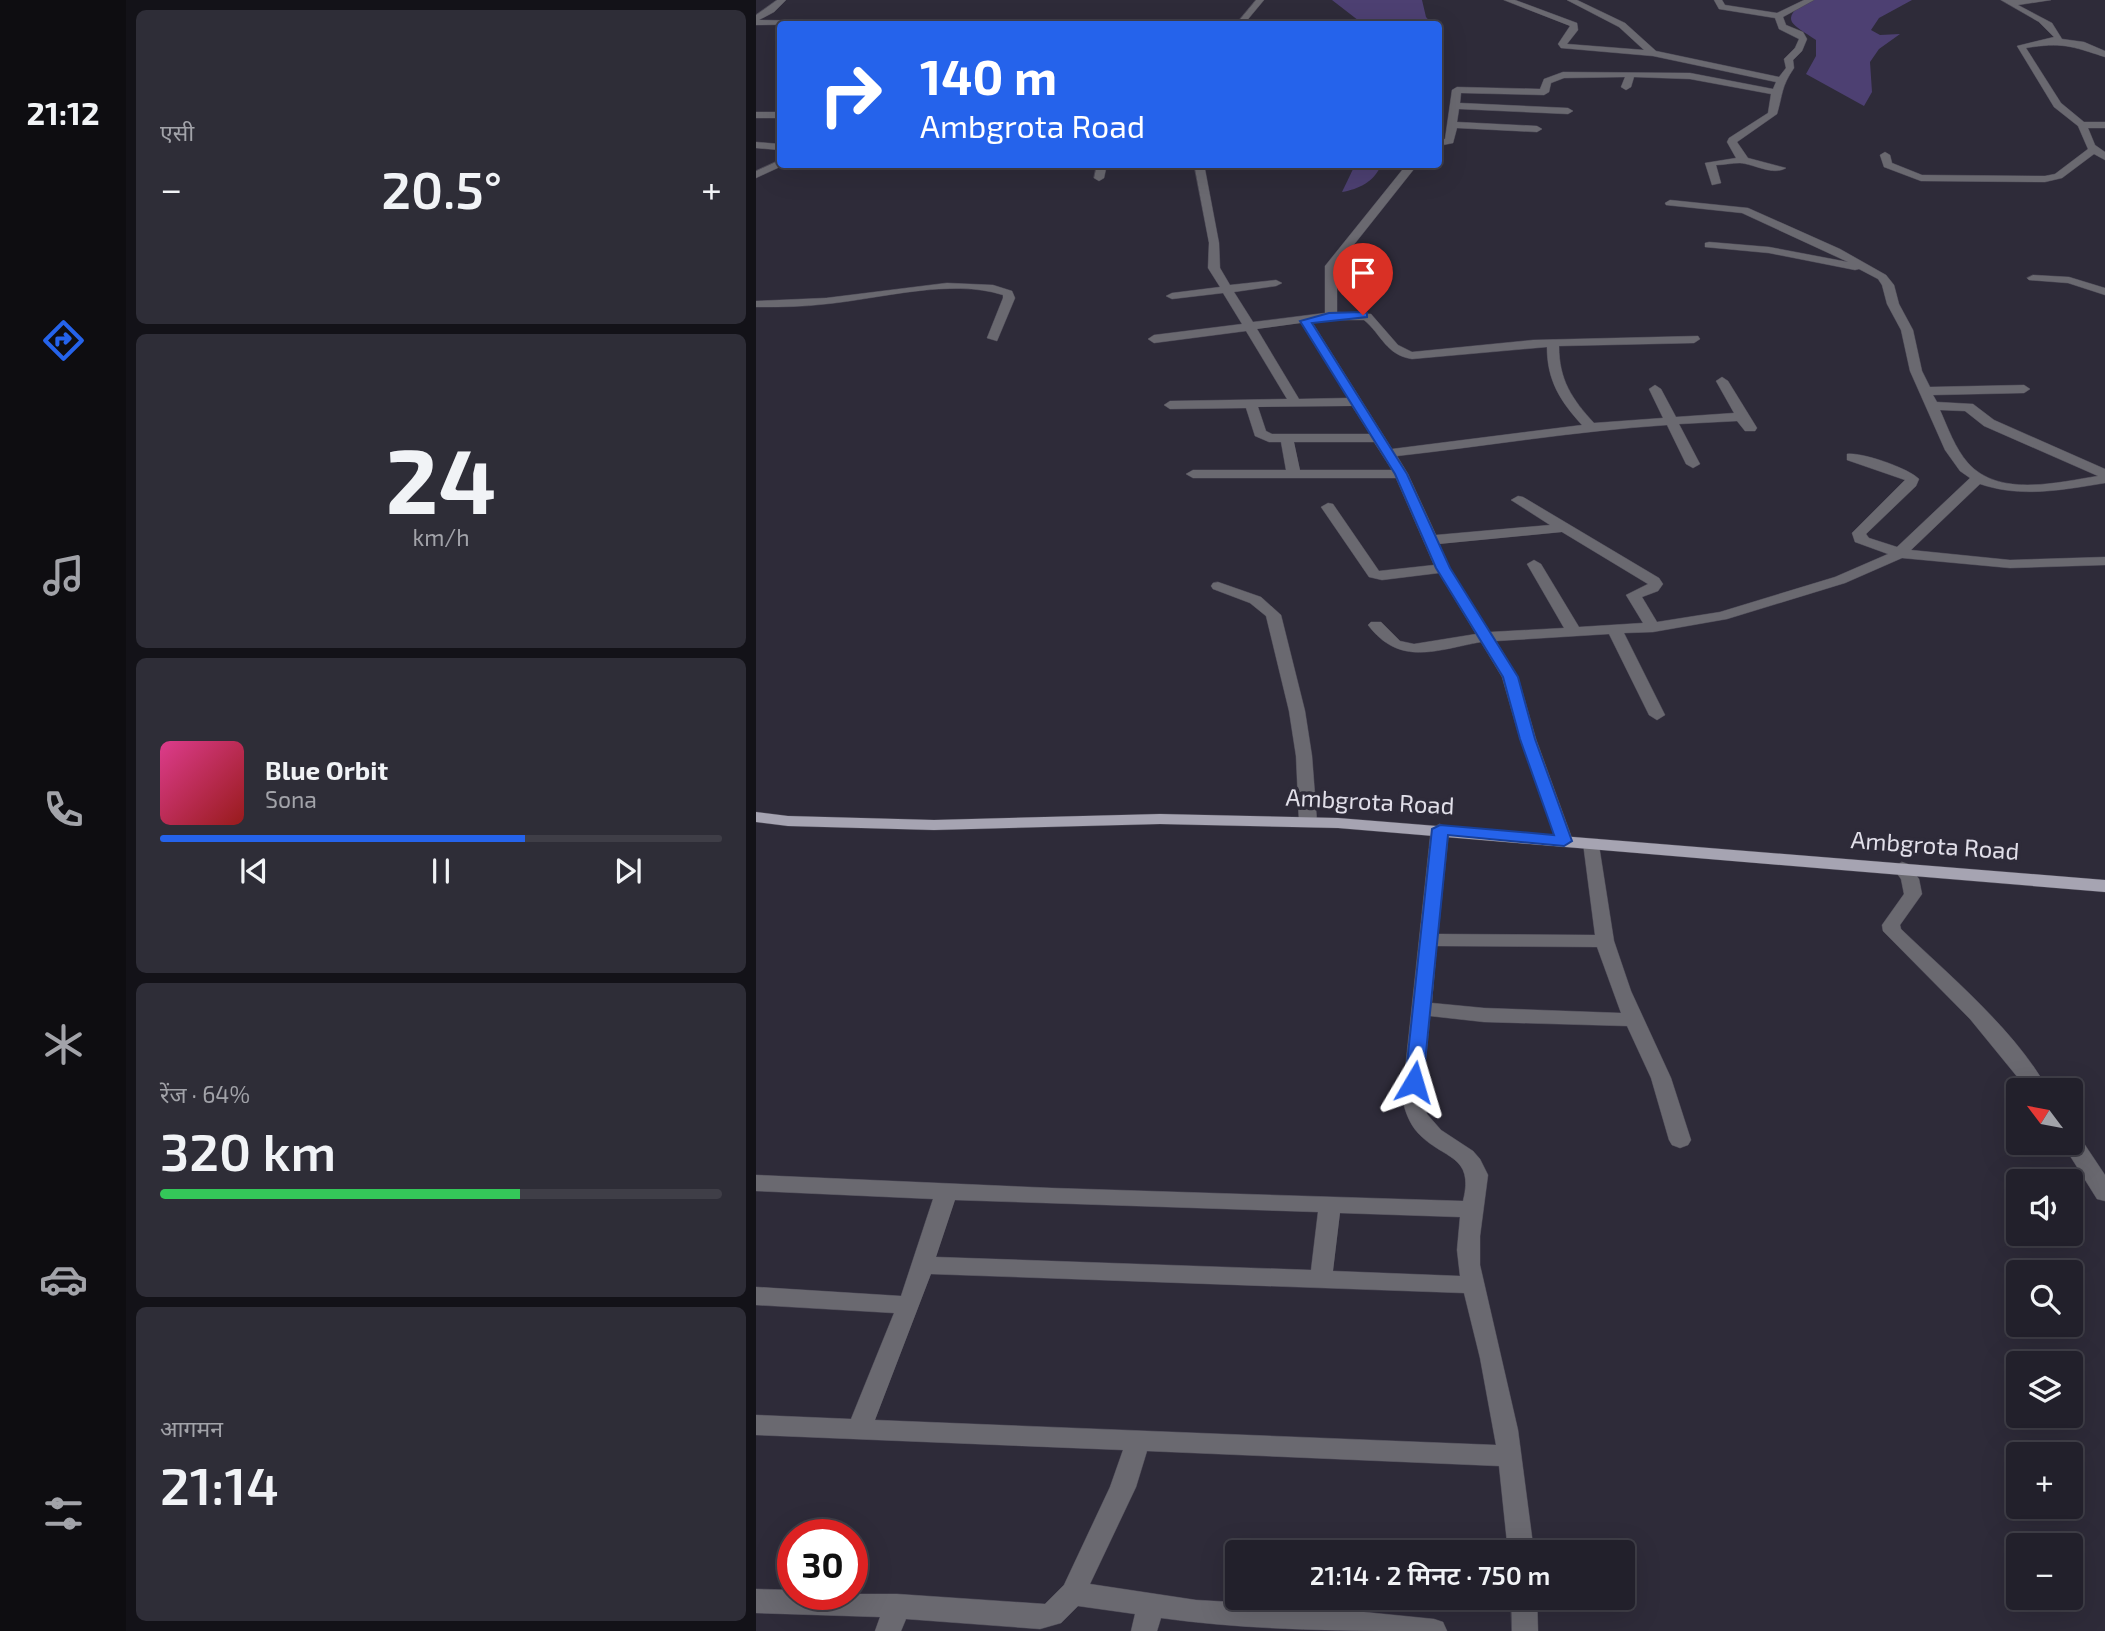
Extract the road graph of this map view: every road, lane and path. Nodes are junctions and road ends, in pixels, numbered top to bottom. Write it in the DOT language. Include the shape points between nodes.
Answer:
graph roads {
  1 [pos="782,0"];
  2 [pos="1260,0"];
  3 [pos="1508,0"];
  4 [pos="1571,0"];
  5 [pos="1718,0"];
  6 [pos="1811,0"];
  7 [pos="2047,0"];
  8 [pos="2007,2"];
  9 [pos="799,15"];
  10 [pos="1778,16"];
  11 [pos="756,20"];
  12 [pos="789,21"];
  13 [pos="1242,21"];
  14 [pos="777,22"];
  15 [pos="2054,41"];
  16 [pos="1653,53"];
  17 [pos="2105,54"];
  18 [pos="1630,74"];
  19 [pos="1781,80"];
  20 [pos="1626,87"];
  21 [pos="1775,92"];
  22 [pos="1454,106"];
  23 [pos="1568,111"];
  24 [pos="756,115"];
  25 [pos="777,115"];
  26 [pos="1452,125"];
  27 [pos="2082,125"];
  28 [pos="2105,125"];
  29 [pos="1537,129"];
  30 [pos="1442,143"];
  31 [pos="756,145"];
  32 [pos="777,147"];
  33 [pos="2094,149"];
  34 [pos="1885,155"];
  35 [pos="2105,157"];
  36 [pos="1742,160"];
  37 [pos="777,164"];
  38 [pos="1101,168"];
  39 [pos="1200,168"];
  40 [pos="1410,168"];
  41 [pos="1781,168"];
  42 [pos="756,175"];
  43 [pos="1099,178"];
  44 [pos="1716,183"];
  45 [pos="1670,203"];
  46 [pos="1709,245"];
  47 [pos="1872,270"];
  48 [pos="2033,278"];
  49 [pos="1276,283"];
  50 [pos="1227,289"];
  51 [pos="2105,292"];
  52 [pos="1172,296"];
  53 [pos="756,304"];
  54 [pos="1329,316"];
  55 [pos="1306,321"];
  56 [pos="1250,327"];
  57 [pos="993,338"];
  58 [pos="1154,339"];
  59 [pos="1694,339"];
  60 [pos="1553,344"];
  61 [pos="1722,381"];
  62 [pos="1655,389"];
  63 [pos="2024,389"];
  64 [pos="1925,391"];
  65 [pos="1357,402"];
  66 [pos="1251,404"];
  67 [pos="1296,404"];
  68 [pos="1170,405"];
  69 [pos="1932,406"];
  70 [pos="1670,421"];
  71 [pos="1591,427"];
  72 [pos="1380,438"];
  73 [pos="1287,439"];
  74 [pos="1389,453"];
  75 [pos="1852,457"];
  76 [pos="1693,464"];
  77 [pos="1193,474"];
  78 [pos="1401,474"];
  79 [pos="1294,475"];
  80 [pos="2105,476"];
  81 [pos="1977,479"];
  82 [pos="1518,500"];
  83 [pos="1328,508"];
  84 [pos="1564,528"];
  85 [pos="1431,540"];
  86 [pos="1900,553"];
  87 [pos="2105,561"];
  88 [pos="1534,564"];
  89 [pos="1443,568"];
  90 [pos="1218,586"];
  91 [pos="1377,625"];
  92 [pos="1653,627"];
  93 [pos="1614,629"];
  94 [pos="1574,631"];
  95 [pos="1485,637"];
  96 [pos="1657,715"];
  97 [pos="756,817"];
  98 [pos="1308,822"];
  99 [pos="1440,829"];
  100 [pos="1564,841"];
  101 [pos="1592,843"];
  102 [pos="1902,868"];
  103 [pos="2105,886"];
  104 [pos="1429,940"];
  105 [pos="1605,940"];
  106 [pos="1423,1009"];
  107 [pos="1634,1020"];
  108 [pos="2030,1078"];
  109 [pos="1680,1140"];
  110 [pos="2081,1155"];
  111 [pos="756,1183"];
  112 [pos="947,1191"];
  113 [pos="2105,1193"];
  114 [pos="1330,1205"];
  115 [pos="1473,1209"];
  116 [pos="922,1265"];
  117 [pos="1321,1279"];
  118 [pos="1472,1285"];
  119 [pos="756,1296"];
  120 [pos="909,1305"];
  121 [pos="756,1425"];
  122 [pos="860,1428"];
  123 [pos="1139,1440"];
  124 [pos="1510,1456"];
  125 [pos="1520,1540"];
  126 [pos="1073,1593"];
  127 [pos="756,1601"];
  128 [pos="1524,1610"];
  129 [pos="893,1619"];
  130 [pos="1148,1619"];
  131 [pos="1303,1624"];
  132 [pos="1434,1631"];
  133 [pos="1525,1631"];
  1 -- 11 [label="street"];
  2 -- 13 [label="street"];
  3 -- 16 [label="street" via="1574,25 1564,46"];
  4 -- 16 [label="street" via="1622,25"];
  5 -- 10 [label="street" via="1722,7"];
  6 -- 10 [label="street"];
  7 -- 8 [label="street"];
  8 -- 15 [label="street" via="2053,27 2059,38"];
  9 -- 12 [label="street"];
  10 -- 19 [label="street" via="1782,27 1803,38 1788,59 1790,68"];
  11 -- 14 [label="street"];
  15 -- 17 [label="street" via="2081,44"];
  15 -- 27 [label="street" via="2021,46 2057,105"];
  16 -- 19 [label="street"];
  18 -- 20 [label="street"];
  18 -- 21 [label="street" via="1690,76"];
  18 -- 22 [label="street" via="1559,76 1547,81 1544,92 1458,89"];
  19 -- 21 [label="street"];
  21 -- 36 [label="street" via="1772,114 1732,140"];
  22 -- 23 [label="street"];
  22 -- 26 [label="street"];
  24 -- 25 [label="street"];
  26 -- 29 [label="street"];
  26 -- 30 [label="street" via="1449,142"];
  27 -- 28 [label="street"];
  27 -- 33 [label="street"];
  31 -- 32 [label="street"];
  33 -- 34 [label="street" via="2052,178 2016,181 1915,177 1888,165"];
  33 -- 35 [label="street"];
  36 -- 41 [label="street"];
  36 -- 44 [label="street" via="1710,163"];
  37 -- 42 [label="street"];
  38 -- 43 [label="street"];
  39 -- 50 [label="street" via="1214,243 1212,261"];
  40 -- 54 [label="street" via="1332,266"];
  45 -- 47 [label="street" via="1744,210"];
  46 -- 47 [label="street" via="1769,250"];
  47 -- 64 [label="street" via="1888,285"];
  48 -- 51 [label="street" via="2069,280"];
  49 -- 50 [label="street"];
  50 -- 52 [label="street"];
  50 -- 56 [label="street"];
  53 -- 57 [label="street" via="992,287 1009,293"];
  54 -- 55 [label="street"];
  54 -- 60 [label="street" via="1371,318 1405,354"];
  55 -- 56 [label="street"];
  55 -- 65 [label="street"];
  56 -- 58 [label="street"];
  56 -- 67 [label="street"];
  59 -- 60 [label="street"];
  60 -- 71 [label="street" via="1557,387"];
  61 -- 70 [label="street" via="1746,423"];
  62 -- 70 [label="street"];
  63 -- 64 [label="street"];
  64 -- 69 [label="street"];
  65 -- 67 [label="street"];
  65 -- 72 [label="street"];
  66 -- 67 [label="street"];
  66 -- 68 [label="street"];
  66 -- 73 [label="street" via="1263,436"];
  69 -- 80 [label="street" via="1968,407 1989,423"];
  69 -- 81 [label="street" via="1958,463"];
  70 -- 71 [label="street"];
  70 -- 76 [label="street"];
  71 -- 74 [label="street"];
  72 -- 73 [label="street"];
  72 -- 74 [label="street"];
  73 -- 79 [label="street"];
  74 -- 78 [label="street"];
  75 -- 86 [label="street" via="1912,479 1858,536"];
  77 -- 79 [label="street"];
  78 -- 79 [label="street"];
  78 -- 85 [label="street"];
  80 -- 81 [label="street" via="2038,489"];
  81 -- 86 [label="street"];
  82 -- 84 [label="street"];
  83 -- 89 [label="street" via="1374,574"];
  84 -- 85 [label="street"];
  84 -- 92 [label="street" via="1656,584 1633,595"];
  85 -- 89 [label="street"];
  86 -- 87 [label="street" via="2010,564"];
  86 -- 92 [label="street" via="1868,570 1759,606 1722,617"];
  88 -- 94 [label="street"];
  89 -- 95 [label="street"];
  90 -- 98 [label="street" via="1258,601 1273,615 1297,711"];
  91 -- 95 [label="street" via="1395,645 1407,649"];
  92 -- 93 [label="street"];
  93 -- 94 [label="street"];
  93 -- 96 [label="street"];
  94 -- 95 [label="street"];
  95 -- 100 [label="street" via="1510,677"];
  97 -- 98 [label="main road, Ambgrota Road" via="934,825 1160,819"];
  98 -- 99 [label="main road, Ambgrota Road"];
  99 -- 100 [label="main road, Ambgrota Road"];
  99 -- 104 [label="street"];
  100 -- 101 [label="main road, Ambgrota Road"];
  101 -- 102 [label="main road, Ambgrota Road"];
  101 -- 105 [label="street"];
  102 -- 103 [label="main road, Ambgrota Road"];
  102 -- 108 [label="street" via="1913,887 1891,925 1897,939 1977,1014"];
  104 -- 105 [label="street"];
  104 -- 106 [label="street"];
  105 -- 107 [label="street"];
  106 -- 107 [label="street"];
  106 -- 115 [label="street" via="1414,1114 1422,1126 1472,1164 1477,1174"];
  107 -- 109 [label="street" via="1661,1078"];
  110 -- 113 [label="street"];
  111 -- 112 [label="street"];
  112 -- 114 [label="street"];
  112 -- 116 [label="street"];
  114 -- 115 [label="street"];
  114 -- 117 [label="street"];
  115 -- 118 [label="street" via="1468,1258"];
  116 -- 117 [label="street"];
  116 -- 120 [label="street"];
  117 -- 118 [label="street"];
  118 -- 124 [label="street"];
  119 -- 120 [label="street"];
  120 -- 122 [label="street"];
  121 -- 122 [label="street"];
  122 -- 123 [label="street"];
  123 -- 124 [label="street"];
  123 -- 126 [label="street" via="1123,1487"];
  124 -- 125 [label="street"];
  126 -- 129 [label="street" via="1052,1615 1040,1617"];
  126 -- 130 [label="street"];
  127 -- 129 [label="street"];
  128 -- 133 [label="street"];
  130 -- 131 [label="street" via="1196,1612"];
  131 -- 132 [label="street"];
}
